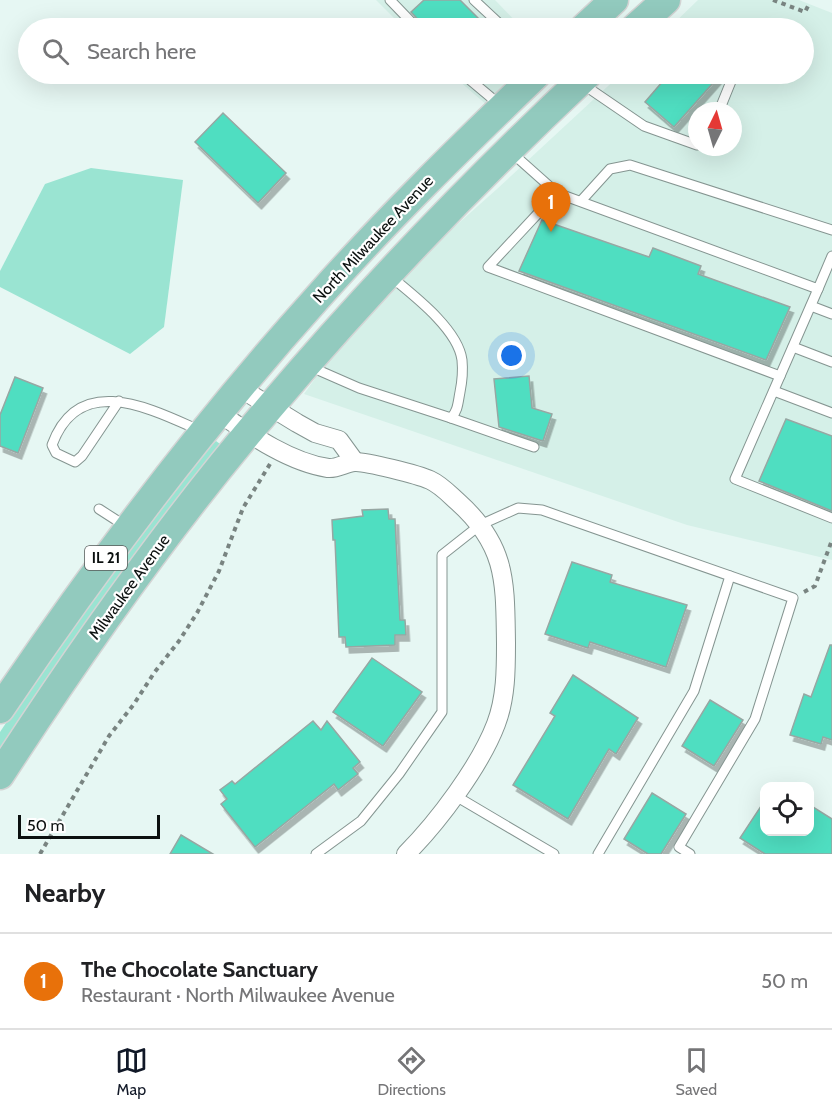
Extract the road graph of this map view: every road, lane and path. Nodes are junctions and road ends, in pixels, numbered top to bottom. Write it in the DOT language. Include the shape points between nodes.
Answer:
graph roads {
  1 [pos="390,0"];
  2 [pos="474,0"];
  3 [pos="614,0"];
  4 [pos="666,0"];
  5 [pos="773,0"];
  6 [pos="808,6"];
  7 [pos="407,18"];
  8 [pos="493,18"];
  9 [pos="595,18"];
  10 [pos="646,18"];
  11 [pos="475,84"];
  12 [pos="526,84"];
  13 [pos="578,84"];
  14 [pos="592,84"];
  15 [pos="730,84"];
  16 [pos="723,102"];
  17 [pos="502,107"];
  18 [pos="688,141"];
  19 [pos="509,150"];
  20 [pos="557,192"];
  21 [pos="581,201"];
  22 [pos="832,230"];
  23 [pos="832,257"];
  24 [pos="387,274"];
  25 [pos="818,289"];
  26 [pos="811,306"];
  27 [pos="832,314"];
  28 [pos="793,347"];
  29 [pos="832,362"];
  30 [pos="306,365"];
  31 [pos="780,376"];
  32 [pos="240,388"];
  33 [pos="774,391"];
  34 [pos="119,402"];
  35 [pos="269,407"];
  36 [pos="832,412"];
  37 [pos="451,418"];
  38 [pos="211,423"];
  39 [pos="248,433"];
  40 [pos="534,447"];
  41 [pos="274,459"];
  42 [pos="355,462"];
  43 [pos="99,509"];
  44 [pos="832,518"];
  45 [pos="480,525"];
  46 [pos="129,528"];
  47 [pos="832,540"];
  48 [pos="730,576"];
  49 [pos="793,598"];
  50 [pos="0,709"];
  51 [pos="0,775"];
  52 [pos="454,795"];
  53 [pos="677,850"];
  54 [pos="40,854"];
  55 [pos="316,854"];
  56 [pos="406,854"];
  57 [pos="554,854"];
  58 [pos="597,854"];
  59 [pos="690,854"];
  1 -- 7 [label="lane"];
  2 -- 8 [label="lane"];
  3 -- 9 [label="main road"];
  4 -- 10 [label="main road"];
  5 -- 6 [label="path" via="805,12"];
  11 -- 17 [label="lane"];
  12 -- 17 [label="main road, North Milwaukee Avenue"];
  13 -- 19 [label="main road, North Milwaukee Avenue"];
  14 -- 18 [label="lane" via="644,126"];
  15 -- 16 [label="lane"];
  17 -- 32 [label="main road, North Milwaukee Avenue" via="366,244"];
  19 -- 20 [label="lane"];
  19 -- 24 [label="main road, North Milwaukee Avenue"];
  20 -- 21 [label="lane"];
  20 -- 31 [label="lane" via="488,267"];
  21 -- 22 [label="lane" via="610,168 630,165"];
  21 -- 25 [label="lane"];
  23 -- 25 [label="lane"];
  24 -- 30 [label="main road, North Milwaukee Avenue"];
  24 -- 37 [label="lane" via="439,319 462,358 462,383 456,413"];
  25 -- 26 [label="lane"];
  26 -- 27 [label="lane"];
  26 -- 28 [label="lane"];
  28 -- 29 [label="lane"];
  28 -- 31 [label="lane"];
  30 -- 35 [label="main road, North Milwaukee Avenue"];
  30 -- 37 [label="lane" via="360,388"];
  31 -- 33 [label="lane"];
  32 -- 35 [label="street"];
  32 -- 38 [label="main road, North Milwaukee Avenue"];
  33 -- 36 [label="lane"];
  33 -- 44 [label="lane" via="735,479"];
  34 -- 34 [label="lane" via="87,405 67,418 52,445 56,453 75,462"];
  34 -- 38 [label="lane"];
  35 -- 39 [label="main road, Milwaukee Avenue / IL 21"];
  35 -- 42 [label="street" via="315,433 339,440"];
  37 -- 40 [label="lane"];
  38 -- 39 [label="street"];
  38 -- 46 [label="main road, IL 21"];
  39 -- 42 [label="street" via="308,464 332,468"];
  39 -- 51 [label="main road, Milwaukee Avenue / IL 21" via="86,646"];
  41 -- 54 [label="path" via="243,508 219,571 197,613 109,736"];
  42 -- 45 [label="street" via="430,480"];
  43 -- 46 [label="lane"];
  45 -- 48 [label="lane" via="518,508 542,510"];
  45 -- 52 [label="street" via="495,550 505,588 506,674 496,725"];
  45 -- 55 [label="lane" via="442,555 442,712 361,820"];
  46 -- 50 [label="main road, IL 21"];
  47 -- 49 [label="path" via="816,586"];
  48 -- 49 [label="lane"];
  48 -- 58 [label="lane" via="694,691"];
  49 -- 53 [label="lane" via="755,719"];
  52 -- 56 [label="street"];
  52 -- 57 [label="lane"];
  53 -- 59 [label="lane"];
}
